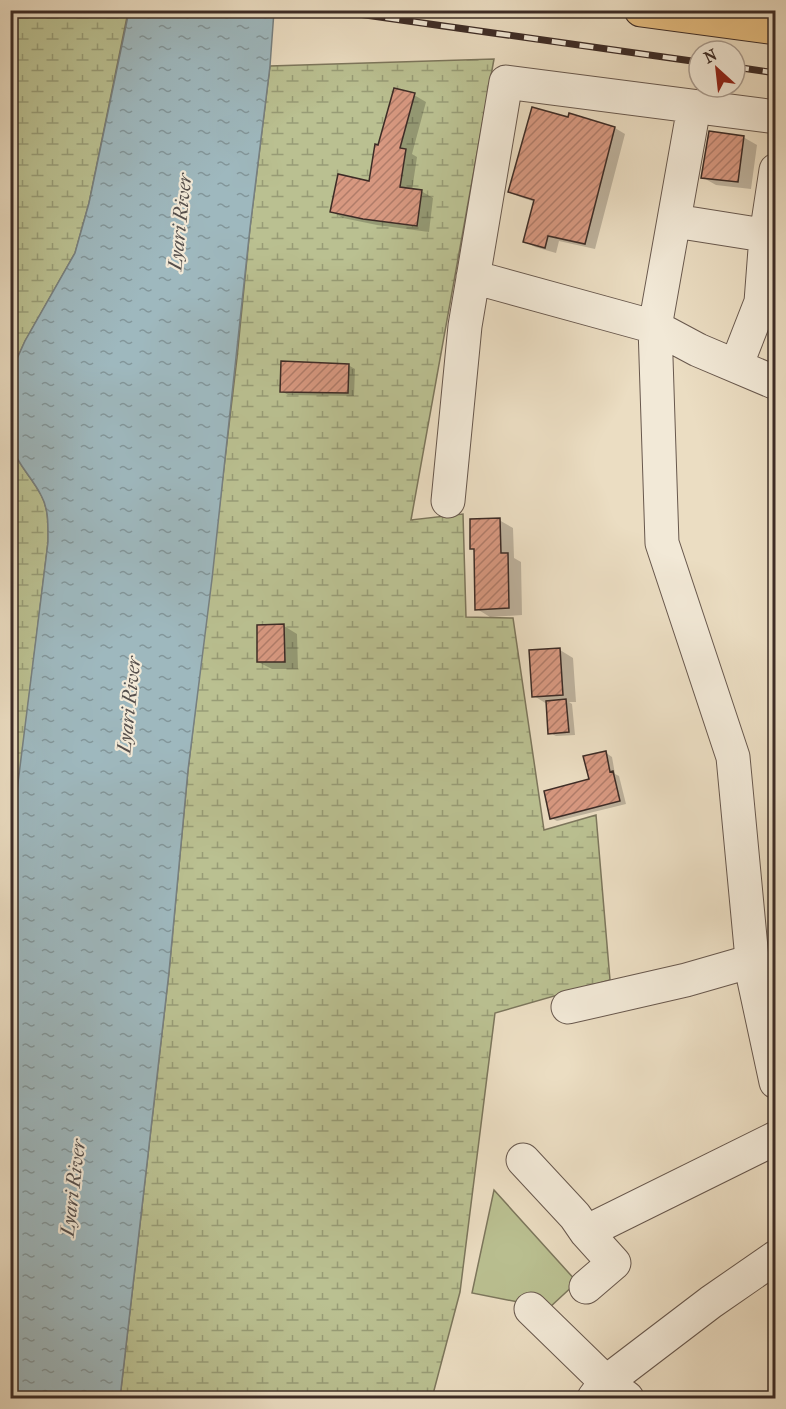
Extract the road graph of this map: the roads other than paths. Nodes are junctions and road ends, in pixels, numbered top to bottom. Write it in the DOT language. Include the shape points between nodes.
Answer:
graph roads {
  1 [pos="641,10"];
  2 [pos="776,28"];
  3 [pos="694,107"];
  4 [pos="776,117"];
  5 [pos="776,170"];
  6 [pos="675,221"];
  7 [pos="771,236"];
  8 [pos="473,278"];
  9 [pos="655,327"];
  10 [pos="736,366"];
  11 [pos="776,383"];
  12 [pos="448,501"];
  13 [pos="752,961"];
  14 [pos="568,1007"];
  15 [pos="776,1082"];
  16 [pos="776,1138"];
  17 [pos="523,1160"];
  18 [pos="586,1232"];
  19 [pos="776,1257"];
  20 [pos="586,1287"];
  21 [pos="531,1309"];
  22 [pos="609,1393"];
  1 -- 2 [label="highway"];
  3 -- 4 [label="street"];
  3 -- 6 [label="street"];
  3 -- 8 [label="street" via="506,82"];
  5 -- 7 [label="street"];
  6 -- 7 [label="street"];
  6 -- 9 [label="street"];
  7 -- 10 [label="street" via="761,302"];
  8 -- 9 [label="street"];
  8 -- 12 [label="street"];
  9 -- 10 [label="street"];
  9 -- 13 [label="street" via="662,543 733,757"];
  10 -- 11 [label="street"];
  13 -- 14 [label="street"];
  13 -- 15 [label="street"];
  16 -- 18 [label="street"];
  17 -- 18 [label="street"];
  18 -- 20 [label="street" via="614,1263"];
  19 -- 22 [label="street" via="711,1302"];
  21 -- 22 [label="street"];
}
